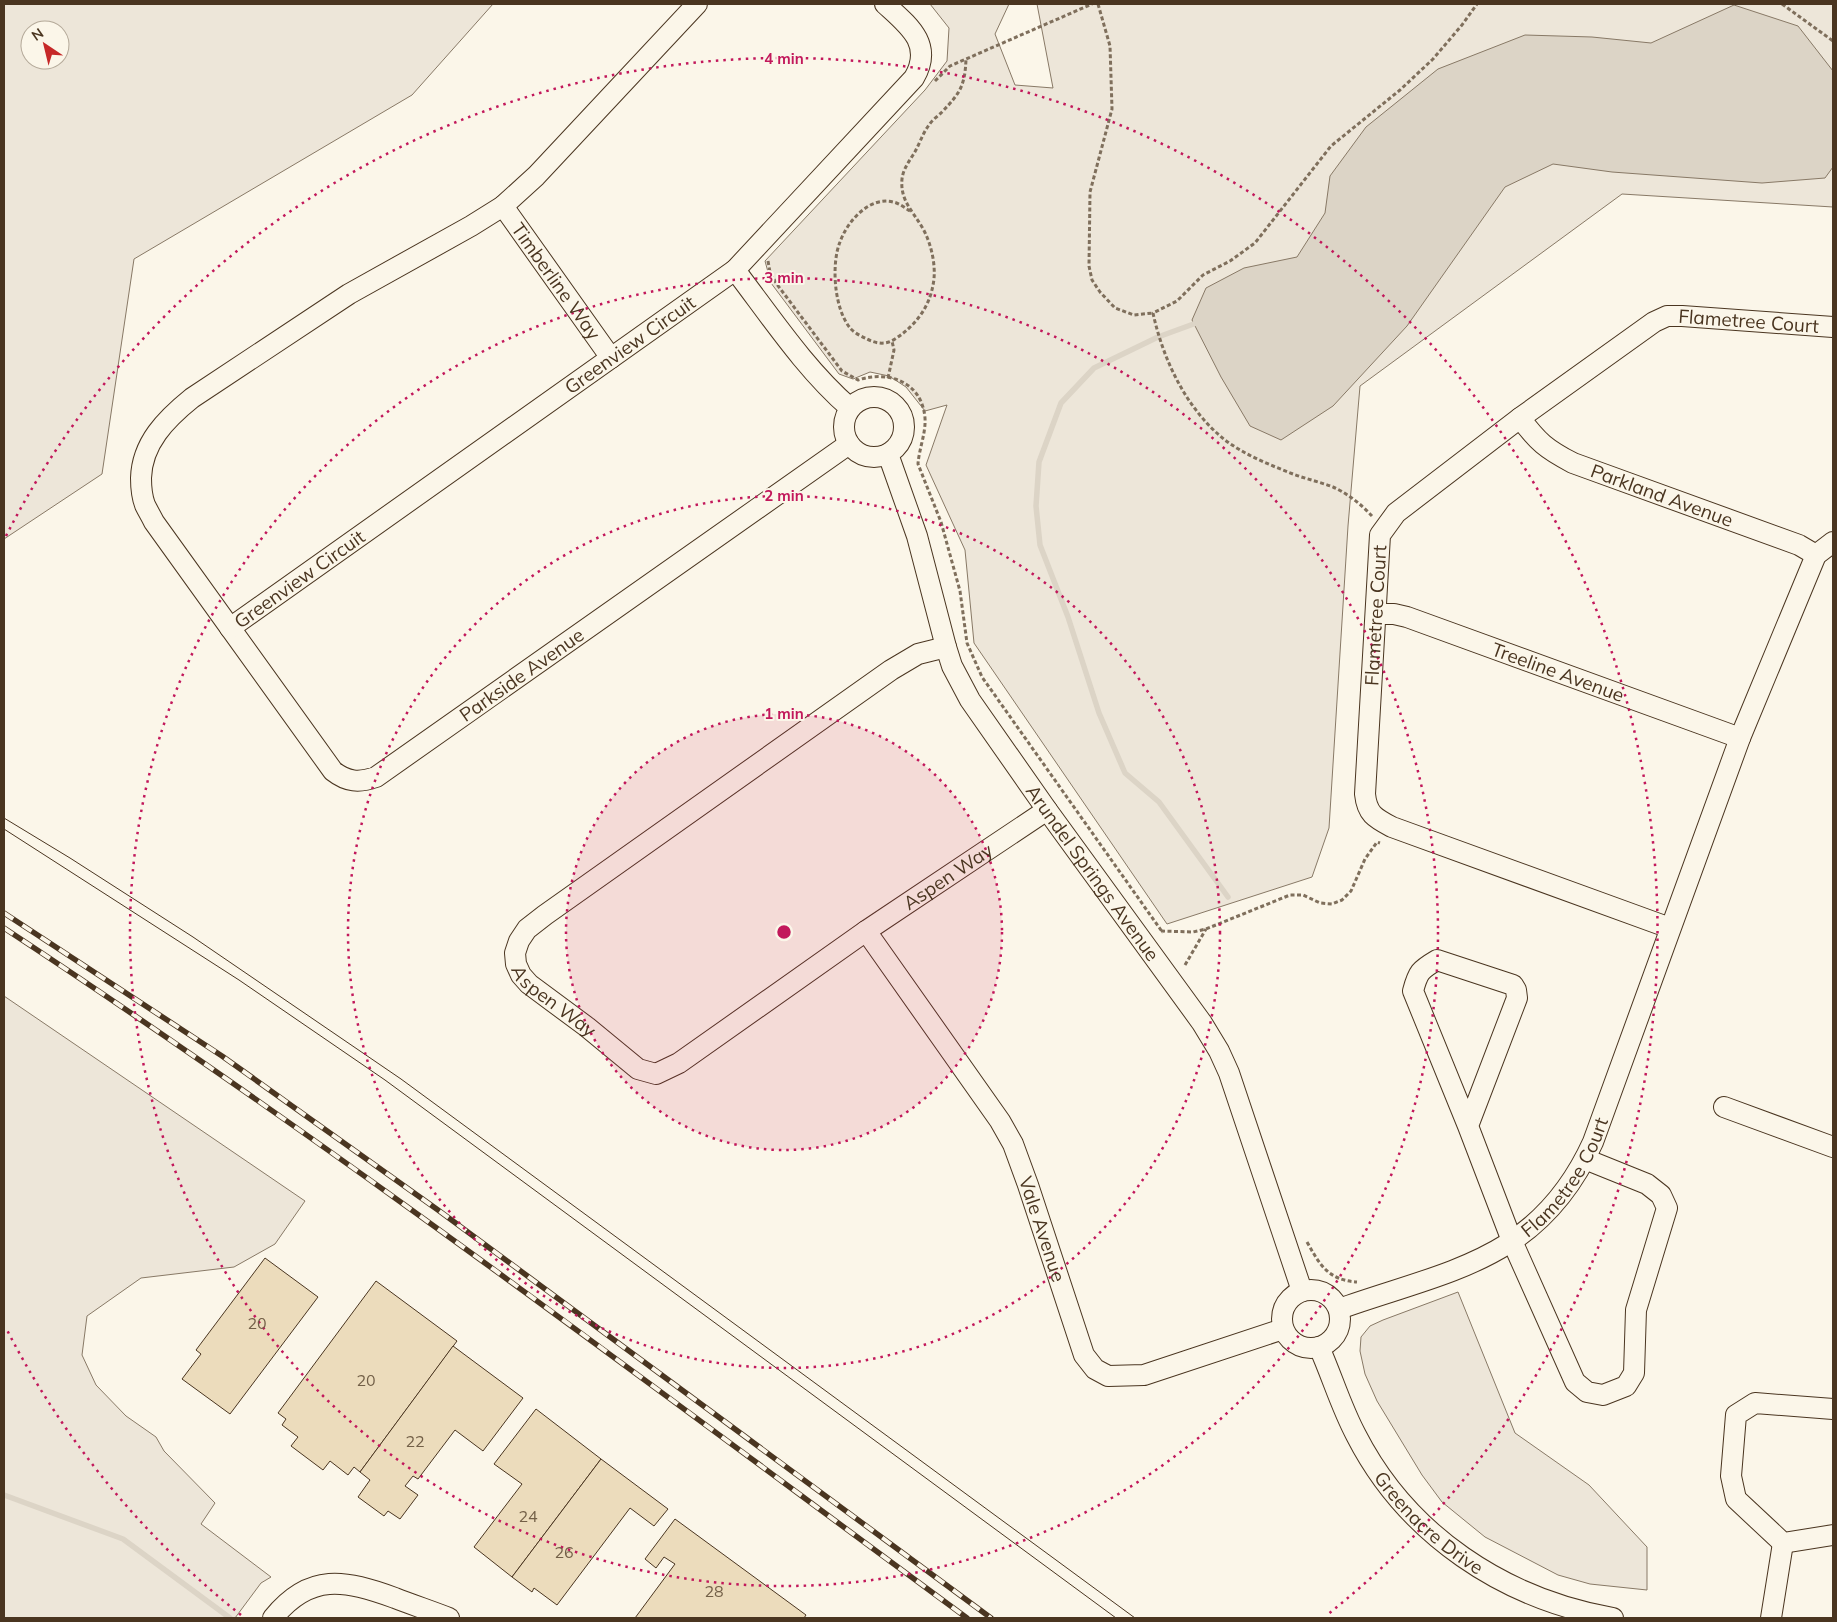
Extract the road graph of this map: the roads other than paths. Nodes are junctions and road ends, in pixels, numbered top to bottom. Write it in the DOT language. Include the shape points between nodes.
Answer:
graph roads {
  1 [pos="697,4"];
  2 [pos="885,4"];
  3 [pos="503,206"];
  4 [pos="735,270"];
  5 [pos="1833,327"];
  6 [pos="611,358"];
  7 [pos="850,408"];
  8 [pos="1520,418"];
  9 [pos="849,444"];
  10 [pos="888,454"];
  11 [pos="1833,542"];
  12 [pos="1816,555"];
  13 [pos="1376,614"];
  14 [pos="230,628"];
  15 [pos="946,647"];
  16 [pos="1740,738"];
  17 [pos="1047,810"];
  18 [pos="1670,928"];
  19 [pos="866,931"];
  20 [pos="1724,1107"];
  21 [pos="1468,1126"];
  22 [pos="1833,1147"];
  23 [pos="1586,1159"];
  24 [pos="1512,1241"];
  25 [pos="1302,1291"];
  26 [pos="1338,1309"];
  27 [pos="1283,1329"];
  28 [pos="1319,1347"];
  29 [pos="1833,1409"];
  30 [pos="1833,1535"];
  31 [pos="1782,1543"];
  32 [pos="274,1617"];
  33 [pos="449,1618"];
  34 [pos="1613,1618"];
  35 [pos="1771,1618"];
  1 -- 3 [label="street, Greenview Circuit" via="536,176"];
  2 -- 4 [label="street, Greenview Circuit" via="915,35 922,58 920,68"];
  3 -- 6 [label="street, Timberline Way"];
  3 -- 14 [label="street, Greenview Circuit" via="292,330 192,398 156,432 142,468 144,504"];
  4 -- 6 [label="street, Greenview Circuit"];
  4 -- 7 [label="street" via="816,374"];
  5 -- 8 [label="street, Flametree Court" via="1667,316"];
  6 -- 14 [label="street, Greenview Circuit"];
  7 -- 9 [label="street" via="844,426"];
  7 -- 10 [label="street" via="857,401 876,396 886,398 900,411 904,420 902,440"];
  8 -- 12 [label="street, Parkland Avenue" via="1546,448 1573,463 1799,545"];
  8 -- 13 [label="street, Flametree Court" via="1396,512 1380,535"];
  9 -- 10 [label="street" via="867,456"];
  9 -- 14 [label="street, Parkside Avenue" via="376,777 364,781 341,778 332,771"];
  10 -- 15 [label="street, Arundel Springs Avenue" via="917,536"];
  11 -- 12 [label="street"];
  12 -- 16 [label="street, Flametree Court"];
  13 -- 16 [label="street, Treeline Avenue" via="1407,618"];
  13 -- 18 [label="street, Flametree Court" via="1365,794 1371,813 1392,827"];
  15 -- 17 [label="street, Arundel Springs Avenue" via="970,700"];
  15 -- 19 [label="street, Aspen Way" via="918,654 891,670 544,915 527,929 515,953 516,964 529,984 638,1069 656,1074 679,1063"];
  16 -- 18 [label="street, Flametree Court"];
  17 -- 19 [label="street, Aspen Way"];
  17 -- 25 [label="street, Arundel Springs Avenue" via="1219,1050"];
  18 -- 23 [label="street, Flametree Court"];
  19 -- 27 [label="street, Vale Avenue" via="1013,1144 1084,1355 1095,1369 1108,1376 1144,1375"];
  20 -- 22 [label="street"];
  21 -- 21 [label="street" via="1413,991 1417,974 1437,960 1513,985 1516,990 1517,998"];
  21 -- 24 [label="street"];
  23 -- 24 [label="street, Flametree Court" via="1557,1201"];
  23 -- 24 [label="street" via="1647,1184 1661,1195 1667,1208 1636,1310 1634,1373 1626,1386 1604,1395 1587,1392 1575,1382"];
  24 -- 26 [label="street, Flametree Court" via="1453,1271"];
  25 -- 26 [label="street" via="1320,1291 1334,1301"];
  25 -- 27 [label="street" via="1293,1295 1282,1310"];
  26 -- 28 [label="street" via="1339,1328 1328,1343"];
  27 -- 28 [label="street" via="1287,1337 1302,1347"];
  28 -- 34 [label="street, Greenacre Drive" via="1346,1416 1367,1456 1395,1494 1434,1535 1478,1567 1521,1591 1566,1608"];
  29 -- 31 [label="street" via="1755,1403 1736,1415 1730,1476 1736,1499"];
  30 -- 31 [label="street"];
  31 -- 35 [label="street"];
  32 -- 33 [label="street" via="291,1598 308,1589 347,1583"];
}
